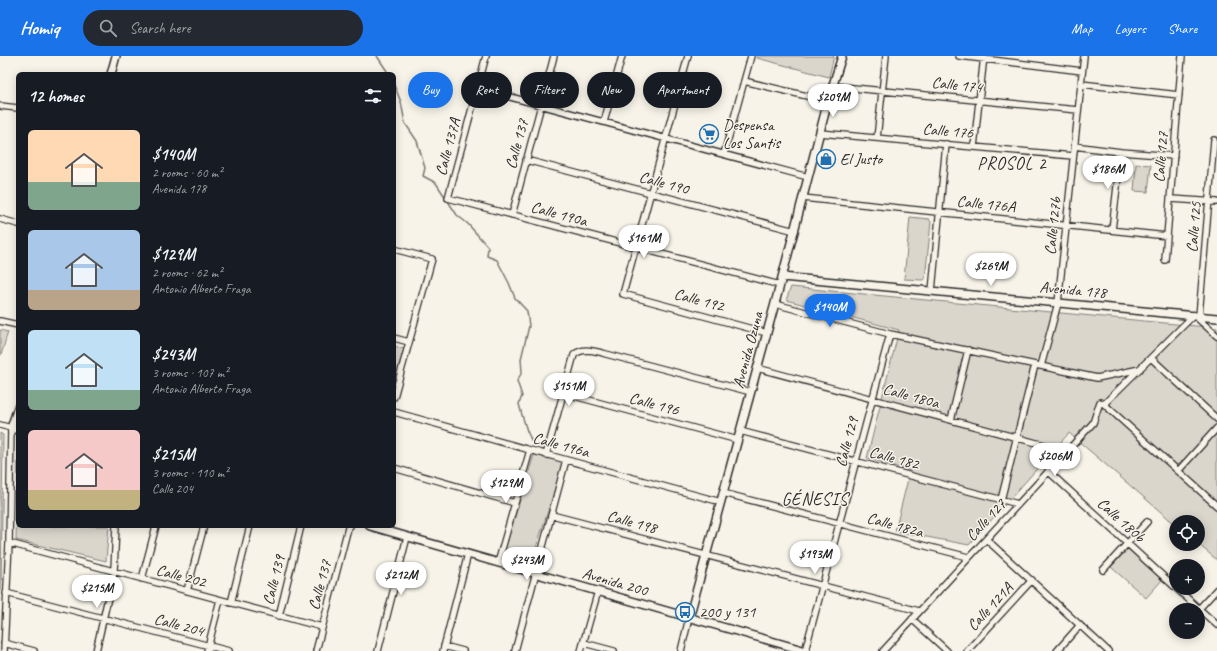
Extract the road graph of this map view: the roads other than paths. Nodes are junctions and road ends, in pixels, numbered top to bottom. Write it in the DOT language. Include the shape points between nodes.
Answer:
graph roads {
  1 [pos="116,56"];
  2 [pos="486,56"];
  3 [pos="554,56"];
  4 [pos="622,56"];
  5 [pos="688,56"];
  6 [pos="751,56"];
  7 [pos="842,56"];
  8 [pos="886,56"];
  9 [pos="959,56"];
  10 [pos="1084,56"];
  11 [pos="1182,56"];
  12 [pos="984,58"];
  13 [pos="1082,71"];
  14 [pos="112,72"];
  15 [pos="482,72"];
  16 [pos="550,72"];
  17 [pos="744,81"];
  18 [pos="1081,84"];
  19 [pos="833,86"];
  20 [pos="882,91"];
  21 [pos="1179,95"];
  22 [pos="979,100"];
  23 [pos="828,101"];
  24 [pos="0,106"];
  25 [pos="16,108"];
  26 [pos="473,108"];
  27 [pos="540,108"];
  28 [pos="552,108"];
  29 [pos="1078,110"];
  30 [pos="604,122"];
  31 [pos="820,133"];
  32 [pos="666,138"];
  33 [pos="877,138"];
  34 [pos="1214,140"];
  35 [pos="946,144"];
  36 [pos="1074,146"];
  37 [pos="974,147"];
  38 [pos="1121,152"];
  39 [pos="724,154"];
  40 [pos="1073,156"];
  41 [pos="1174,156"];
  42 [pos="526,160"];
  43 [pos="808,177"];
  44 [pos="651,193"];
  45 [pos="448,198"];
  46 [pos="803,198"];
  47 [pos="1171,199"];
  48 [pos="1210,202"];
  49 [pos="1217,202"];
  50 [pos="940,212"];
  51 [pos="512,215"];
  52 [pos="0,219"];
  53 [pos="16,223"];
  54 [pos="1066,225"];
  55 [pos="1112,230"];
  56 [pos="794,231"];
  57 [pos="1167,236"];
  58 [pos="636,248"];
  59 [pos="396,250"];
  60 [pos="1165,260"];
  61 [pos="782,277"];
  62 [pos="780,285"];
  63 [pos="932,291"];
  64 [pos="1058,303"];
  65 [pos="775,304"];
  66 [pos="1197,316"];
  67 [pos="1217,318"];
  68 [pos="0,320"];
  69 [pos="16,324"];
  70 [pos="767,332"];
  71 [pos="890,334"];
  72 [pos="1217,336"];
  73 [pos="396,339"];
  74 [pos="409,342"];
  75 [pos="968,350"];
  76 [pos="1151,358"];
  77 [pos="1035,365"];
  78 [pos="1041,366"];
  79 [pos="757,368"];
  80 [pos="1140,369"];
  81 [pos="396,390"];
  82 [pos="751,392"];
  83 [pos="563,394"];
  84 [pos="872,399"];
  85 [pos="1100,402"];
  86 [pos="396,413"];
  87 [pos="1217,419"];
  88 [pos="951,420"];
  89 [pos="0,425"];
  90 [pos="1217,428"];
  91 [pos="15,429"];
  92 [pos="740,431"];
  93 [pos="1017,438"];
  94 [pos="738,440"];
  95 [pos="1059,449"];
  96 [pos="530,450"];
  97 [pos="546,454"];
  98 [pos="566,460"];
  99 [pos="855,462"];
  100 [pos="396,469"];
  101 [pos="1178,471"];
  102 [pos="1048,472"];
  103 [pos="723,493"];
  104 [pos="1001,500"];
  105 [pos="721,502"];
  106 [pos="515,503"];
  107 [pos="1018,504"];
  108 [pos="1217,506"];
  109 [pos="552,515"];
  110 [pos="1147,522"];
  111 [pos="839,524"];
  112 [pos="116,528"];
  113 [pos="155,528"];
  114 [pos="204,528"];
  115 [pos="250,528"];
  116 [pos="301,528"];
  117 [pos="348,528"];
  118 [pos="377,528"];
  119 [pos="407,537"];
  120 [pos="986,539"];
  121 [pos="9,543"];
  122 [pos="1127,543"];
  123 [pos="468,554"];
  124 [pos="706,555"];
  125 [pos="968,557"];
  126 [pos="498,563"];
  127 [pos="1103,570"];
  128 [pos="114,571"];
  129 [pos="536,574"];
  130 [pos="142,579"];
  131 [pos="1032,580"];
  132 [pos="1169,582"];
  133 [pos="822,586"];
  134 [pos="1217,589"];
  135 [pos="188,591"];
  136 [pos="598,592"];
  137 [pos="6,593"];
  138 [pos="1183,595"];
  139 [pos="220,600"];
  140 [pos="232,603"];
  141 [pos="1192,603"];
  142 [pos="1204,603"];
  143 [pos="919,611"];
  144 [pos="1205,615"];
  145 [pos="279,616"];
  146 [pos="690,618"];
  147 [pos="104,619"];
  148 [pos="912,619"];
  149 [pos="1080,625"];
  150 [pos="1217,625"];
  151 [pos="322,627"];
  152 [pos="4,643"];
  153 [pos="584,643"];
  154 [pos="208,648"];
  155 [pos="444,648"];
  156 [pos="4,651"];
  157 [pos="34,651"];
  158 [pos="96,651"];
  159 [pos="229,651"];
  160 [pos="316,651"];
  161 [pos="378,651"];
  162 [pos="462,651"];
  163 [pos="515,651"];
  164 [pos="581,651"];
  165 [pos="614,651"];
  166 [pos="681,651"];
  167 [pos="806,651"];
  168 [pos="883,651"];
  169 [pos="947,651"];
  170 [pos="967,651"];
  171 [pos="1057,651"];
  172 [pos="1108,651"];
  1 -- 14 [label="main road"];
  2 -- 15 [label="street, Calle 137A"];
  3 -- 16 [label="street, Calle 137"];
  4 -- 30 [label="street"];
  5 -- 32 [label="street"];
  6 -- 17 [label="street"];
  7 -- 19 [label="main road, Avenida Ozuna"];
  8 -- 20 [label="street"];
  9 -- 12 [label="street"];
  10 -- 13 [label="street, Calle 127b"];
  11 -- 21 [label="street, Calle 127"];
  12 -- 13 [label="street"];
  12 -- 22 [label="street"];
  13 -- 18 [label="street, Calle 127b"];
  17 -- 23 [label="street"];
  17 -- 39 [label="street"];
  18 -- 21 [label="street"];
  18 -- 29 [label="street, Calle 127b"];
  19 -- 20 [label="street, Calle 174"];
  19 -- 23 [label="main road, Avenida Ozuna"];
  20 -- 22 [label="street, Calle 174"];
  20 -- 33 [label="street"];
  21 -- 41 [label="street, Calle 127"];
  22 -- 29 [label="street, Calle 174"];
  22 -- 37 [label="street"];
  23 -- 31 [label="main road, Avenida Ozuna"];
  24 -- 25 [label="street"];
  26 -- 45 [label="street, Calle 137A"];
  27 -- 42 [label="street, Calle 137"];
  28 -- 30 [label="street"];
  29 -- 36 [label="street, Calle 127b"];
  30 -- 32 [label="street"];
  31 -- 33 [label="street, Calle 176"];
  31 -- 43 [label="main road, Avenida Ozuna"];
  32 -- 39 [label="street"];
  32 -- 44 [label="street"];
  33 -- 35 [label="street, Calle 176"];
  34 -- 48 [label="street, Calle 125"];
  35 -- 37 [label="street, Calle 176"];
  35 -- 50 [label="street"];
  36 -- 38 [label="street"];
  36 -- 40 [label="street, Calle 127b"];
  37 -- 40 [label="street, Calle 176"];
  38 -- 41 [label="street"];
  38 -- 55 [label="street"];
  39 -- 43 [label="street"];
  40 -- 54 [label="street, Calle 127b"];
  41 -- 47 [label="street, Calle 127"];
  42 -- 44 [label="street, Calle 190"];
  42 -- 51 [label="street, Calle 137"];
  43 -- 46 [label="main road, Avenida Ozuna"];
  44 -- 56 [label="street, Calle 190"];
  44 -- 58 [label="street"];
  45 -- 51 [label="street, Calle 190a"];
  46 -- 50 [label="street, Calle 176A"];
  46 -- 56 [label="main road, Avenida Ozuna"];
  47 -- 48 [label="street"];
  47 -- 57 [label="street, Calle 127"];
  48 -- 49 [label="street"];
  48 -- 66 [label="street, Calle 125"];
  50 -- 54 [label="street, Calle 176A"];
  50 -- 63 [label="street"];
  51 -- 58 [label="street, Calle 190a"];
  52 -- 53 [label="street"];
  54 -- 55 [label="street, Calle 176A"];
  54 -- 64 [label="street, Calle 127b"];
  55 -- 57 [label="street, Calle 176A"];
  56 -- 61 [label="main road, Avenida Ozuna"];
  57 -- 60 [label="street, Calle 127"];
  58 -- 62 [label="street, Calle 190a"];
  58 -- 70 [label="street, Calle 192" via="623,294"];
  59 -- 74 [label="street" via="432,259"];
  61 -- 62 [label="main road, Avenida Ozuna"];
  61 -- 63 [label="main road, Avenida 178"];
  62 -- 65 [label="main road, Avenida Ozuna"];
  63 -- 64 [label="main road, Avenida 178"];
  64 -- 66 [label="main road, Avenida 178"];
  64 -- 78 [label="street, Calle 127b"];
  65 -- 70 [label="main road, Avenida Ozuna"];
  65 -- 71 [label="street"];
  66 -- 67 [label="main road, Avenida 178"];
  66 -- 72 [label="street"];
  66 -- 76 [label="street"];
  68 -- 69 [label="street"];
  70 -- 79 [label="main road, Avenida Ozuna"];
  71 -- 75 [label="street"];
  71 -- 84 [label="street, Calle 129"];
  73 -- 74 [label="street"];
  74 -- 81 [label="street"];
  75 -- 77 [label="street"];
  75 -- 88 [label="street"];
  76 -- 80 [label="street"];
  76 -- 87 [label="street"];
  77 -- 78 [label="street"];
  77 -- 93 [label="street"];
  78 -- 80 [label="street" via="1097,378"];
  79 -- 82 [label="main road, Avenida Ozuna"];
  79 -- 84 [label="street, Calle 180a"];
  80 -- 101 [label="street" via="1104,404"];
  82 -- 83 [label="street" via="582,350 574,355"];
  82 -- 92 [label="main road, Avenida Ozuna"];
  83 -- 94 [label="street, Calle 196"];
  83 -- 97 [label="street"];
  84 -- 88 [label="street, Calle 180a"];
  84 -- 99 [label="street, Calle 129"];
  85 -- 102 [label="street, Calle 127" via="1093,423"];
  86 -- 96 [label="street, Calle 196a"];
  88 -- 93 [label="street, Calle 180a"];
  89 -- 91 [label="street"];
  90 -- 101 [label="street"];
  91 -- 121 [label="street"];
  92 -- 94 [label="main road, Avenida Ozuna"];
  92 -- 99 [label="street, Calle 182"];
  93 -- 95 [label="street, Calle 180a"];
  93 -- 104 [label="street"];
  94 -- 103 [label="main road, Avenida Ozuna"];
  96 -- 97 [label="street, Calle 196a"];
  96 -- 106 [label="street"];
  97 -- 98 [label="street, Calle 196a"];
  98 -- 105 [label="street, Calle 196a"];
  98 -- 109 [label="street"];
  99 -- 104 [label="street, Calle 182"];
  99 -- 111 [label="street, Calle 129"];
  100 -- 106 [label="street"];
  101 -- 108 [label="street"];
  102 -- 107 [label="street, Calle 127"];
  102 -- 122 [label="street, Calle 180b"];
  103 -- 105 [label="main road, Avenida Ozuna"];
  103 -- 111 [label="street, Calle 182a"];
  104 -- 107 [label="street, Calle 182"];
  105 -- 124 [label="main road, Avenida Ozuna"];
  106 -- 126 [label="street"];
  107 -- 120 [label="street, Calle 127"];
  109 -- 124 [label="street, Calle 198"];
  109 -- 129 [label="street"];
  110 -- 122 [label="street"];
  111 -- 125 [label="street, Calle 182a"];
  111 -- 133 [label="street, Calle 129"];
  112 -- 128 [label="street"];
  113 -- 130 [label="street"];
  114 -- 135 [label="street"];
  115 -- 140 [label="street"];
  116 -- 145 [label="street, Calle 139"];
  117 -- 151 [label="street, Calle 137"];
  118 -- 119 [label="main road, Avenida 200"];
  119 -- 123 [label="main road, Avenida 200"];
  119 -- 161 [label="street"];
  120 -- 125 [label="street, Calle 127"];
  120 -- 131 [label="street"];
  121 -- 128 [label="street, Calle 202"];
  121 -- 137 [label="street"];
  122 -- 127 [label="street"];
  122 -- 132 [label="street, Calle 180b"];
  123 -- 126 [label="main road, Avenida 200"];
  123 -- 155 [label="street"];
  124 -- 133 [label="street, Calle 198"];
  124 -- 146 [label="main road, Avenida Ozuna"];
  125 -- 143 [label="street, Calle 127"];
  126 -- 129 [label="main road, Avenida 200"];
  128 -- 130 [label="street, Calle 202"];
  128 -- 147 [label="street"];
  129 -- 136 [label="main road, Avenida 200"];
  129 -- 163 [label="street"];
  130 -- 135 [label="street, Calle 202"];
  131 -- 149 [label="street"];
  131 -- 170 [label="street, Calle 121A"];
  133 -- 143 [label="street, Calle 198"];
  133 -- 167 [label="street, Calle 129"];
  134 -- 142 [label="street"];
  135 -- 139 [label="street, Calle 202"];
  136 -- 146 [label="main road, Avenida 200"];
  136 -- 153 [label="street"];
  137 -- 147 [label="street, Calle 204"];
  137 -- 152 [label="street"];
  138 -- 141 [label="street, Calle 180b"];
  139 -- 140 [label="street, Calle 202"];
  139 -- 154 [label="street"];
  140 -- 145 [label="street, Calle 202"];
  143 -- 148 [label="street, Calle 127"];
  144 -- 150 [label="street, Calle 180b"];
  145 -- 151 [label="street, Calle 202"];
  146 -- 166 [label="street, Avenida Ozuna"];
  146 -- 167 [label="main road, Avenida 200"];
  147 -- 154 [label="street, Calle 204"];
  147 -- 158 [label="street"];
  148 -- 168 [label="street, Calle 127"];
  148 -- 169 [label="street"];
  149 -- 171 [label="street"];
  149 -- 172 [label="street"];
  151 -- 160 [label="street, Calle 137"];
  152 -- 156 [label="street"];
  152 -- 157 [label="street"];
  153 -- 164 [label="street"];
  153 -- 165 [label="street"];
  154 -- 159 [label="street, Calle 204"];
  155 -- 162 [label="street"];
}
